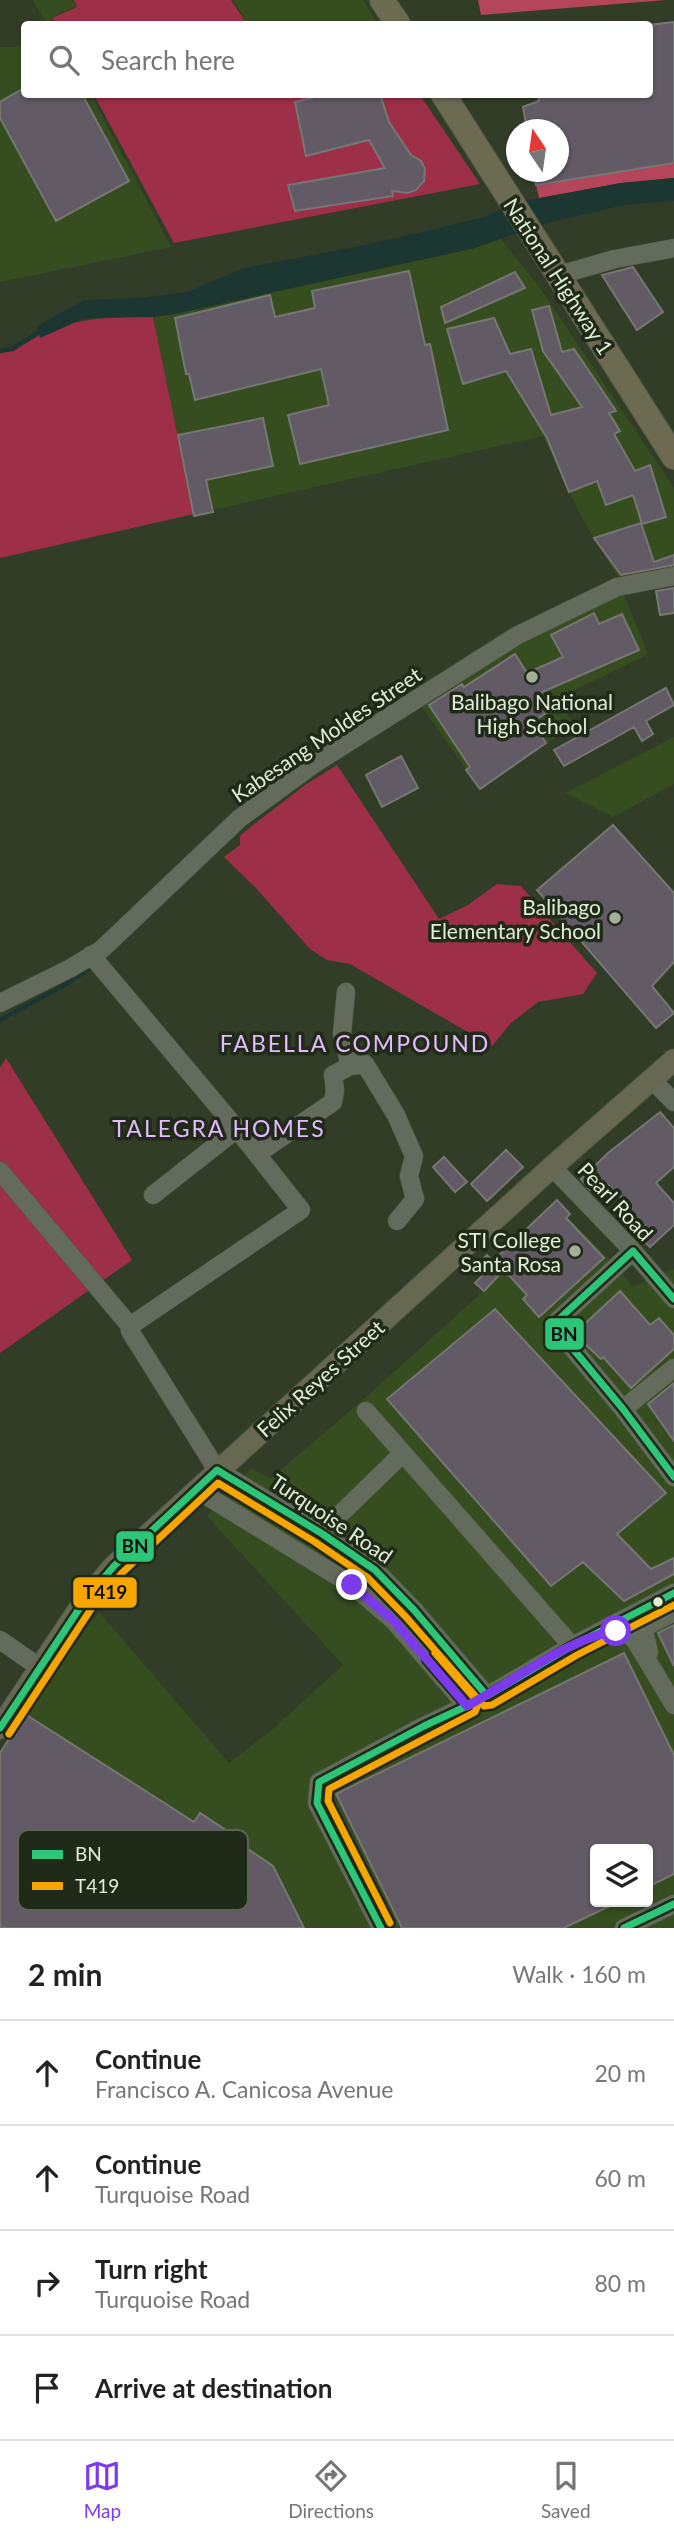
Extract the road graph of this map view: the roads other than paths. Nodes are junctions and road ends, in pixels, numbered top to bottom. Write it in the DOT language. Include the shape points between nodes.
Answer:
graph roads {
  1 [pos="382,0"];
  2 [pos="396,21"];
  3 [pos="446,98"];
  4 [pos="674,248"];
  5 [pos="559,275"];
  6 [pos="674,457"];
  7 [pos="674,576"];
  8 [pos="95,960"];
  9 [pos="346,992"];
  10 [pos="0,1003"];
  11 [pos="674,1059"];
  12 [pos="349,1066"];
  13 [pos="652,1080"];
  14 [pos="674,1102"];
  15 [pos="237,1129"];
  16 [pos="257,1154"];
  17 [pos="552,1167"];
  18 [pos="0,1171"];
  19 [pos="153,1195"];
  20 [pos="397,1221"];
  21 [pos="633,1251"];
  22 [pos="674,1299"];
  23 [pos="130,1326"];
  24 [pos="674,1368"];
  25 [pos="623,1409"];
  26 [pos="366,1410"];
  27 [pos="403,1453"];
  28 [pos="217,1470"];
  29 [pos="674,1477"];
  30 [pos="197,1490"];
  31 [pos="326,1527"];
  32 [pos="674,1593"];
  33 [pos="674,1612"];
  34 [pos="598,1633"];
  35 [pos="0,1640"];
  36 [pos="572,1646"];
  37 [pos="39,1667"];
  38 [pos="664,1687"];
  39 [pos="487,1696"];
  40 [pos="674,1705"];
  41 [pos="467,1706"];
  42 [pos="0,1728"];
  43 [pos="674,1904"];
  44 [pos="381,1928"];
  45 [pos="624,1928"];
  1 -- 2 [label="highway"];
  3 -- 5 [label="highway, National Highway 1"];
  4 -- 5 [label="street"];
  5 -- 6 [label="highway, National Highway 1"];
  7 -- 8 [label="street, Kabesang Moldes Street" via="617,587 518,635 314,764 240,818"];
  8 -- 10 [label="street, Kabesang Moldes Street"];
  8 -- 15 [label="street"];
  9 -- 12 [label="street" via="342,1033"];
  11 -- 13 [label="main road, Felix Reyes Street"];
  12 -- 16 [label="street" via="332,1075 333,1102"];
  12 -- 20 [label="street" via="365,1064 414,1156 408,1176 415,1199"];
  13 -- 14 [label="street"];
  13 -- 17 [label="main road, Felix Reyes Street"];
  15 -- 16 [label="street"];
  15 -- 19 [label="street"];
  16 -- 23 [label="street" via="301,1212"];
  17 -- 21 [label="street, Pearl Road"];
  17 -- 28 [label="main road, Felix Reyes Street"];
  18 -- 23 [label="street"];
  21 -- 22 [label="street, Pearl Road"];
  21 -- 25 [label="street" via="558,1320 569,1344"];
  23 -- 28 [label="street"];
  24 -- 25 [label="street"];
  25 -- 29 [label="street"];
  26 -- 27 [label="street"];
  27 -- 31 [label="street"];
  27 -- 36 [label="street"];
  28 -- 30 [label="main road, Felix Reyes Street"];
  28 -- 31 [label="street, Turquoise Road"];
  30 -- 37 [label="main road, Felix Reyes Street" via="114,1566"];
  30 -- 41 [label="street, Turquoise Road" via="352,1585 394,1621"];
  31 -- 39 [label="street, Turquoise Road" via="414,1610"];
  32 -- 34 [label="street"];
  33 -- 38 [label="street" via="644,1632"];
  34 -- 36 [label="street"];
  34 -- 38 [label="street" via="625,1632 635,1640"];
  35 -- 37 [label="street"];
  36 -- 39 [label="street"];
  37 -- 42 [label="main road, Felix Reyes Street"];
  38 -- 40 [label="street"];
  39 -- 41 [label="street"];
  41 -- 44 [label="street" via="319,1782 317,1803"];
  43 -- 45 [label="street"];
}
